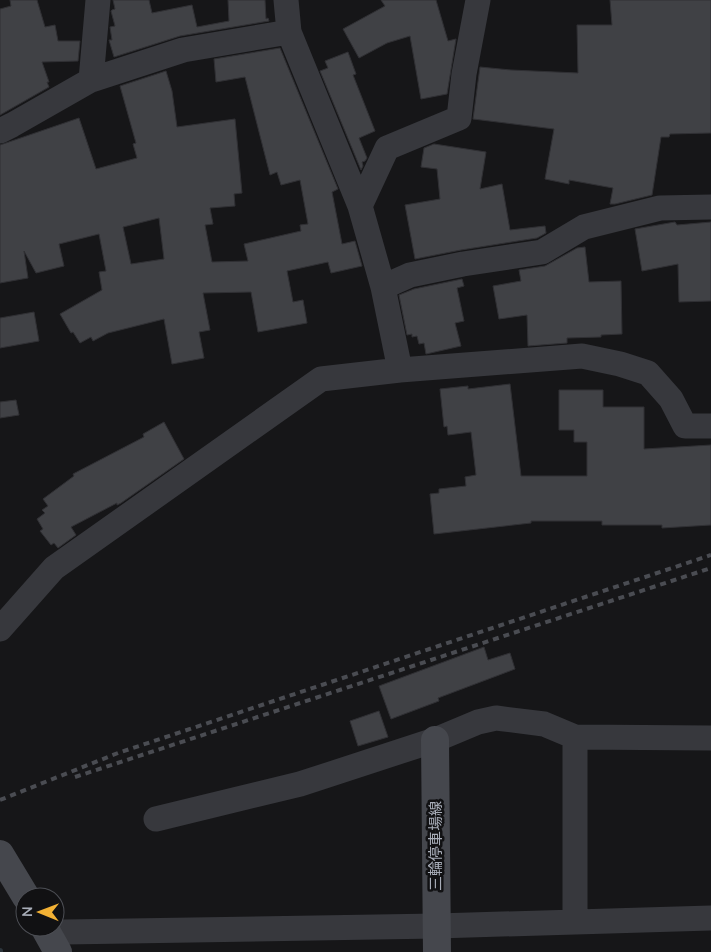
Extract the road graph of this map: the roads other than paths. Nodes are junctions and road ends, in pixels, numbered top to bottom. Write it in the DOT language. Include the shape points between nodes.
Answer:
graph roads {
  1 [pos="98,0"];
  2 [pos="286,0"];
  3 [pos="478,0"];
  4 [pos="289,32"];
  5 [pos="91,80"];
  6 [pos="0,131"];
  7 [pos="360,206"];
  8 [pos="711,207"];
  9 [pos="383,287"];
  10 [pos="400,370"];
  11 [pos="711,426"];
  12 [pos="0,629"];
  13 [pos="575,737"];
  14 [pos="711,738"];
  15 [pos="435,740"];
  16 [pos="156,820"];
  17 [pos="0,854"];
  18 [pos="20,887"];
  19 [pos="711,918"];
  20 [pos="575,921"];
  21 [pos="50,938"];
  22 [pos="437,939"];
  1 -- 5 [label="street"];
  2 -- 4 [label="street"];
  3 -- 7 [label="street" via="459,118 387,148"];
  4 -- 5 [label="street" via="183,50"];
  4 -- 7 [label="street"];
  5 -- 6 [label="street"];
  7 -- 9 [label="street"];
  8 -- 9 [label="street" via="660,208 584,227 542,252 410,275"];
  9 -- 10 [label="street"];
  10 -- 11 [label="street" via="582,356 648,373 671,400 685,426"];
  10 -- 12 [label="street" via="321,379 54,568"];
  13 -- 14 [label="street"];
  13 -- 15 [label="street" via="544,724 496,718"];
  13 -- 20 [label="street"];
  15 -- 16 [label="street" via="300,784"];
  15 -- 22 [label="main road, 三輪停車場線"];
  17 -- 18 [label="main road"];
  19 -- 20 [label="street"];
  20 -- 22 [label="street"];
  21 -- 22 [label="street" via="73,932 240,930"];
}
